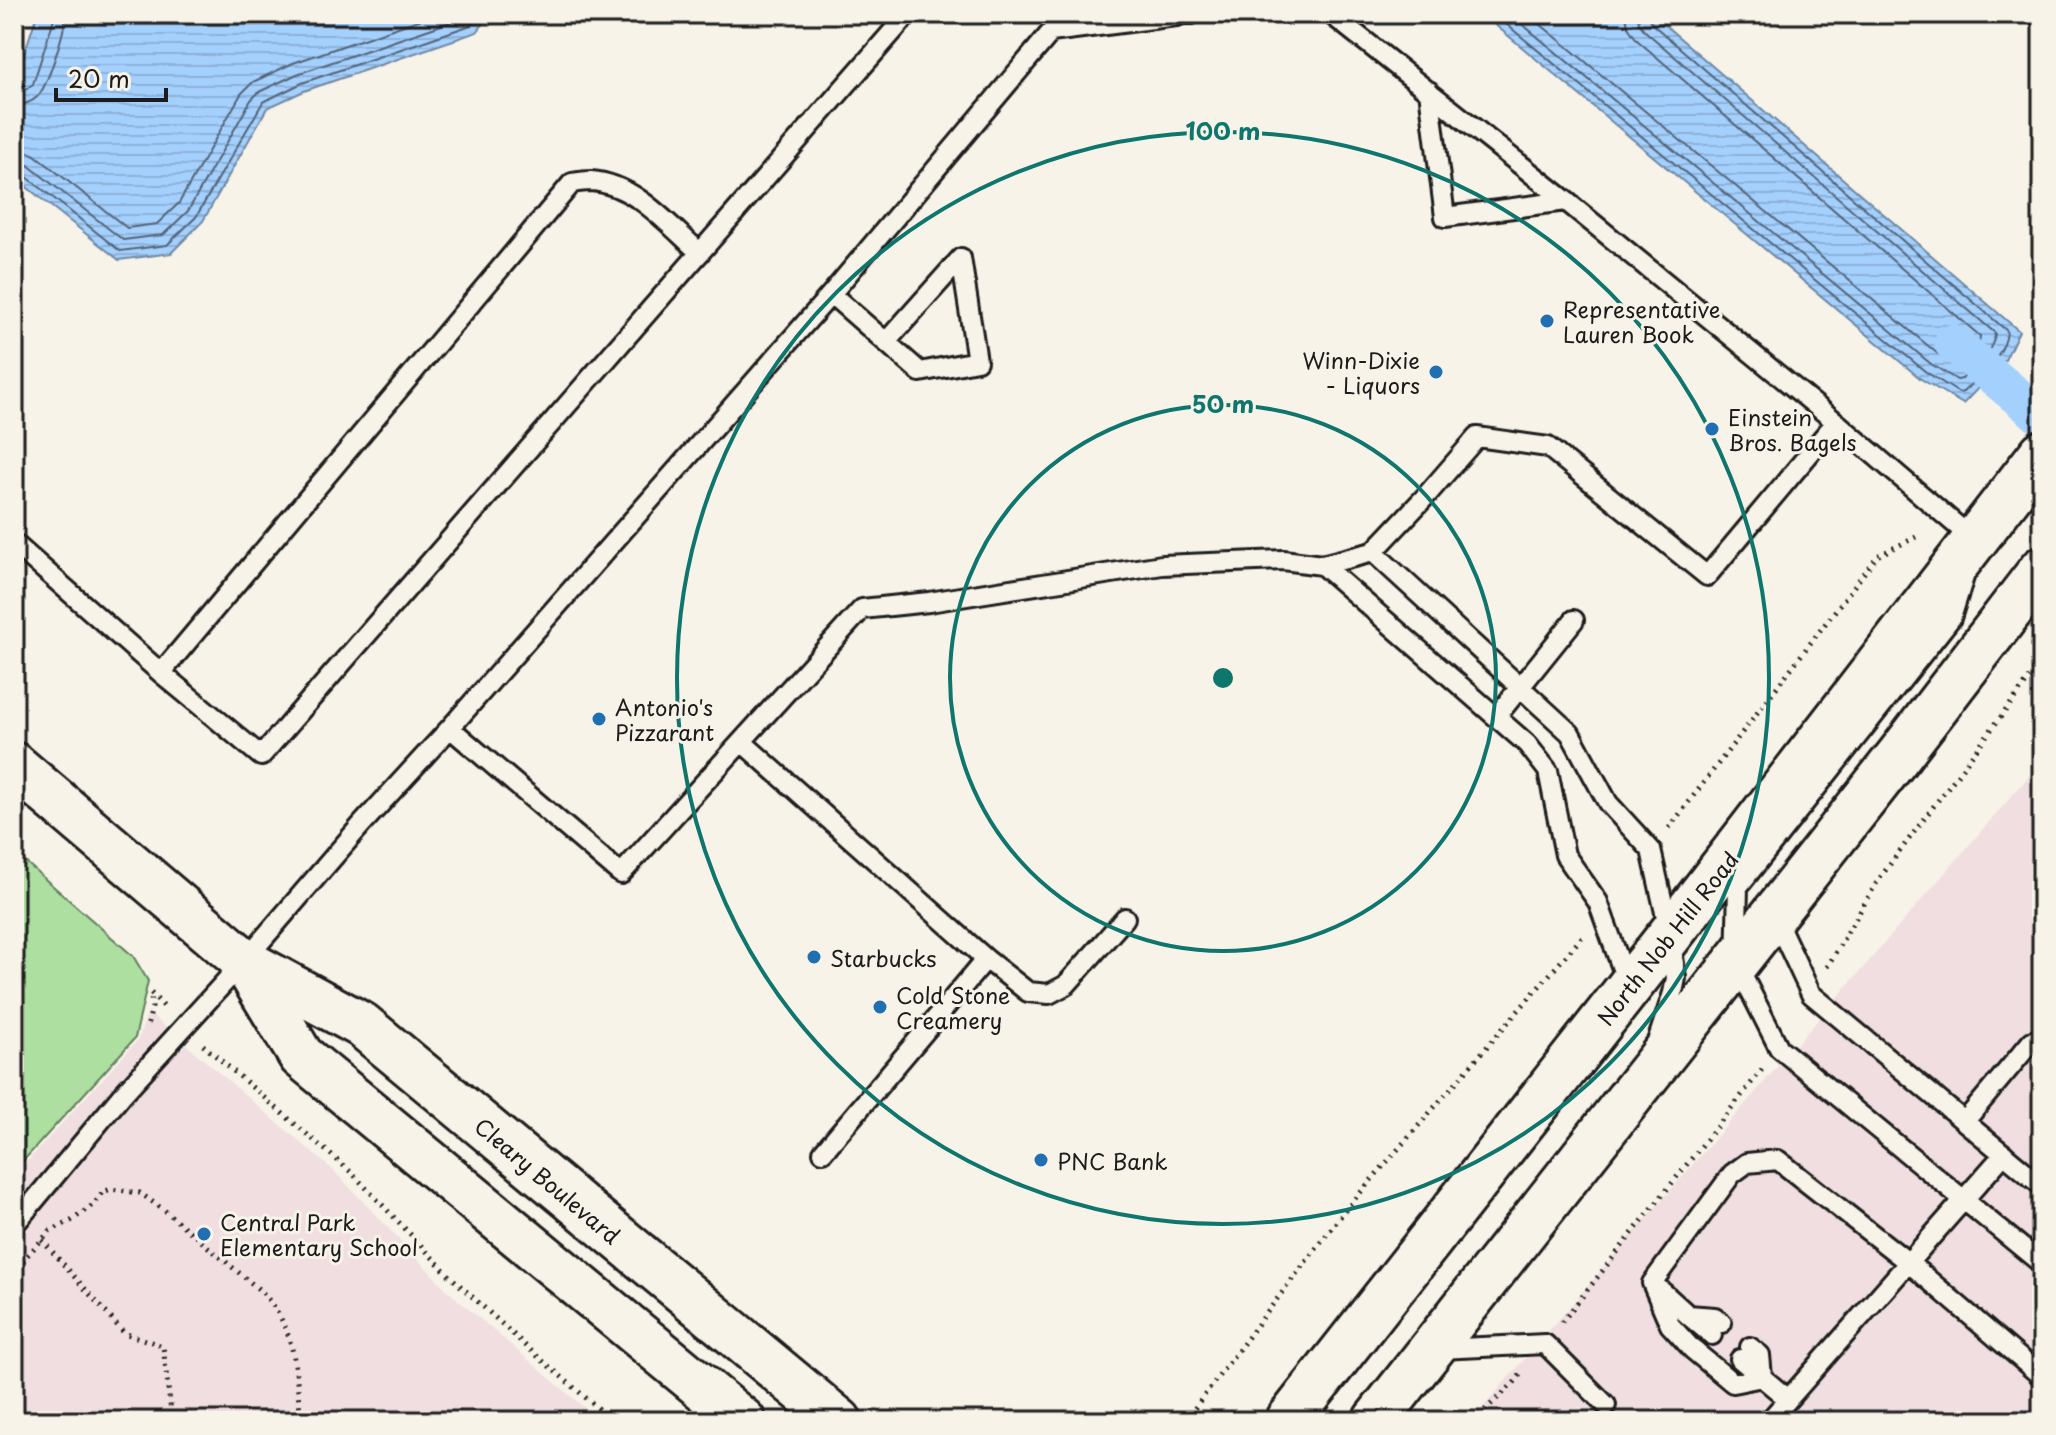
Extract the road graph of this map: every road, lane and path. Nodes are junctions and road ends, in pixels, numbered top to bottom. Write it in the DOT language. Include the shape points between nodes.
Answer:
graph roads {
  1 [pos="908,14"];
  2 [pos="1192,14"];
  3 [pos="1331,14"];
  4 [pos="1429,91"];
  5 [pos="1566,201"];
  6 [pos="700,253"];
  7 [pos="831,294"];
  8 [pos="886,342"];
  9 [pos="1836,422"];
  10 [pos="2035,462"];
  11 [pos="1916,537"];
  12 [pos="1975,540"];
  13 [pos="14,543"];
  14 [pos="1373,552"];
  15 [pos="1322,565"];
  16 [pos="2042,569"];
  17 [pos="1574,620"];
  18 [pos="161,673"];
  19 [pos="1522,687"];
  20 [pos="1496,717"];
  21 [pos="450,728"];
  22 [pos="742,742"];
  23 [pos="14,765"];
  24 [pos="1651,850"];
  25 [pos="1602,913"];
  26 [pos="1774,914"];
  27 [pos="1125,918"];
  28 [pos="1670,935"];
  29 [pos="986,959"];
  30 [pos="244,961"];
  31 [pos="1736,963"];
  32 [pos="1629,988"];
  33 [pos="151,993"];
  34 [pos="184,1026"];
  35 [pos="2042,1039"];
  36 [pos="1645,1079"];
  37 [pos="1965,1121"];
  38 [pos="823,1152"];
  39 [pos="2004,1154"];
  40 [pos="2042,1186"];
  41 [pos="1965,1200"];
  42 [pos="14,1225"];
  43 [pos="42,1240"];
  44 [pos="1909,1263"];
  45 [pos="2042,1264"];
  46 [pos="1652,1283"];
  47 [pos="14,1284"];
  48 [pos="1717,1329"];
  49 [pos="1433,1349"];
  50 [pos="1745,1353"];
  51 [pos="1762,1377"];
  52 [pos="2042,1377"];
  53 [pos="1788,1399"];
  54 [pos="1606,1405"];
  55 [pos="172,1421"];
  56 [pos="301,1421"];
  57 [pos="613,1421"];
  58 [pos="743,1421"];
  59 [pos="839,1421"];
  60 [pos="1185,1421"];
  61 [pos="1288,1421"];
  62 [pos="1375,1421"];
  63 [pos="1769,1421"];
  1 -- 6 [label="lane"];
  2 -- 7 [label="lane" via="1051,32"];
  3 -- 4 [label="lane"];
  4 -- 5 [label="lane"];
  4 -- 5 [label="lane" via="1445,217"];
  5 -- 9 [label="lane"];
  6 -- 18 [label="lane" via="641,200 613,186 572,183"];
  6 -- 18 [label="lane" via="261,756"];
  7 -- 8 [label="lane"];
  7 -- 21 [label="lane"];
  8 -- 8 [label="lane" via="920,372 977,361 961,258"];
  9 -- 12 [label="lane"];
  9 -- 14 [label="lane" via="1707,576 1548,447 1477,437"];
  10 -- 12 [label="main road, North Nob Hill Road"];
  11 -- 24 [label="path" via="1877,556"];
  12 -- 28 [label="main road, North Nob Hill Road"];
  12 -- 31 [label="lane" via="1951,618 1738,887"];
  13 -- 18 [label="lane"];
  14 -- 15 [label="lane"];
  14 -- 19 [label="lane"];
  15 -- 20 [label="lane"];
  15 -- 22 [label="lane" via="1283,560 1162,565 862,609"];
  16 -- 26 [label="main road"];
  17 -- 19 [label="lane"];
  19 -- 20 [label="lane"];
  19 -- 24 [label="lane" via="1570,733 1608,803"];
  20 -- 25 [label="lane" via="1548,771 1565,855"];
  21 -- 22 [label="lane" via="621,874"];
  21 -- 30 [label="lane"];
  22 -- 29 [label="lane"];
  23 -- 30 [label="main road, Cleary Boulevard"];
  24 -- 28 [label="lane"];
  25 -- 32 [label="lane"];
  25 -- 60 [label="path" via="1347,1208"];
  26 -- 31 [label="main road"];
  26 -- 37 [label="lane" via="1811,994"];
  27 -- 29 [label="lane" via="1066,985 1049,994 1028,992"];
  28 -- 32 [label="main road, North Nob Hill Road"];
  28 -- 36 [label="lane" via="1676,978"];
  29 -- 38 [label="lane"];
  30 -- 34 [label="lane"];
  30 -- 58 [label="main road, Cleary Boulevard" via="301,1056"];
  30 -- 59 [label="main road, Cleary Boulevard" via="362,1025"];
  31 -- 36 [label="main road"];
  31 -- 41 [label="lane" via="1779,1048"];
  32 -- 61 [label="main road, North Nob Hill Road"];
  33 -- 34 [label="path"];
  34 -- 42 [label="lane"];
  34 -- 57 [label="path" via="351,1172 451,1277"];
  35 -- 37 [label="lane" via="2032,1041"];
  36 -- 49 [label="main road"];
  37 -- 39 [label="lane"];
  39 -- 40 [label="lane"];
  39 -- 41 [label="lane"];
  41 -- 44 [label="lane"];
  41 -- 45 [label="lane"];
  43 -- 47 [label="path" via="24,1259"];
  43 -- 55 [label="path" via="124,1333 163,1346"];
  43 -- 56 [label="path" via="111,1189 140,1193 152,1201 275,1306 293,1349"];
  44 -- 46 [label="lane" via="1778,1160 1747,1163 1732,1174"];
  44 -- 52 [label="lane"];
  44 -- 53 [label="lane"];
  46 -- 48 [label="lane" via="1688,1315 1715,1317"];
  46 -- 51 [label="lane" via="1670,1325 1692,1349 1733,1383"];
  49 -- 54 [label="lane" via="1545,1344"];
  49 -- 62 [label="main road"];
  50 -- 51 [label="lane"];
  51 -- 53 [label="lane"];
  53 -- 63 [label="lane"];
}
